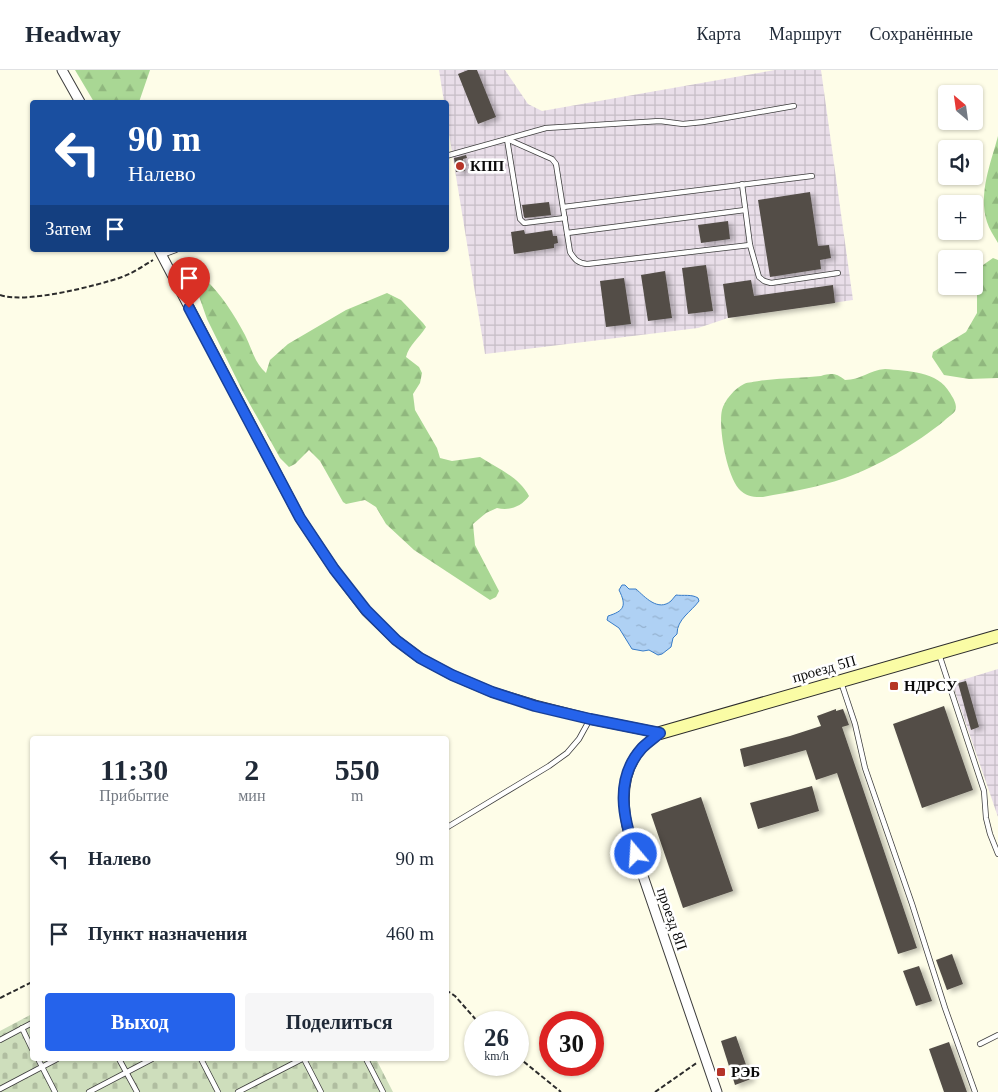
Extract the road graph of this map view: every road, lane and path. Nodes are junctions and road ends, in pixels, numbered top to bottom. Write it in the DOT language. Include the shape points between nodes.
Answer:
graph roads {
  1 [pos="62,70"];
  2 [pos="79,100"];
  3 [pos="794,106"];
  4 [pos="506,139"];
  5 [pos="449,155"];
  6 [pos="812,176"];
  7 [pos="742,184"];
  8 [pos="563,207"];
  9 [pos="745,210"];
  10 [pos="565,218"];
  11 [pos="567,233"];
  12 [pos="750,245"];
  13 [pos="160,253"];
  14 [pos="838,273"];
  15 [pos="0,294"];
  16 [pos="998,636"];
  17 [pos="938,653"];
  18 [pos="841,681"];
  19 [pos="590,719"];
  20 [pos="660,733"];
  21 [pos="449,826"];
  22 [pos="998,854"];
  23 [pos="30,983"];
  24 [pos="449,992"];
  25 [pos="0,998"];
  26 [pos="468,1011"];
  27 [pos="30,1024"];
  28 [pos="22,1028"];
  29 [pos="998,1035"];
  30 [pos="0,1040"];
  31 [pos="30,1044"];
  32 [pos="980,1044"];
  33 [pos="705,1057"];
  34 [pos="39,1061"];
  35 [pos="53,1061"];
  36 [pos="120,1061"];
  37 [pos="148,1061"];
  38 [pos="202,1061"];
  39 [pos="290,1061"];
  40 [pos="299,1061"];
  41 [pos="304,1061"];
  42 [pos="367,1061"];
  43 [pos="292,1064"];
  44 [pos="529,1066"];
  45 [pos="42,1067"];
  46 [pos="126,1072"];
  47 [pos="0,1088"];
  48 [pos="55,1092"];
  49 [pos="89,1092"];
  50 [pos="137,1092"];
  51 [pos="218,1092"];
  52 [pos="238,1092"];
  53 [pos="321,1092"];
  54 [pos="383,1092"];
  55 [pos="561,1092"];
  56 [pos="656,1092"];
  57 [pos="717,1092"];
  58 [pos="975,1092"];
  1 -- 2 [label="street"];
  3 -- 4 [label="lane" via="683,124 660,121 546,128"];
  4 -- 5 [label="lane"];
  4 -- 8 [label="lane" via="552,159 556,164"];
  4 -- 10 [label="lane" via="520,219 524,223"];
  6 -- 7 [label="lane"];
  7 -- 8 [label="lane"];
  7 -- 9 [label="lane"];
  8 -- 10 [label="lane"];
  9 -- 11 [label="lane"];
  9 -- 12 [label="lane"];
  10 -- 11 [label="lane"];
  11 -- 12 [label="lane" via="574,259 587,264"];
  12 -- 14 [label="lane" via="764,281 771,283"];
  13 -- 15 [label="path" via="125,276 100,285 18,298"];
  13 -- 19 [label="street" via="300,518 366,610 396,640 420,658 452,675 535,706"];
  16 -- 17 [label="street, проезд 5П"];
  17 -- 18 [label="street, проезд 5П"];
  17 -- 22 [label="lane" via="984,791 986,818"];
  18 -- 20 [label="street, проезд 5П"];
  18 -- 58 [label="lane" via="865,768"];
  19 -- 20 [label="street"];
  19 -- 21 [label="lane" via="567,753"];
  20 -- 33 [label="street, проезд 8П" via="642,748 633,762 623,795 624,816"];
  23 -- 25 [label="path"];
  24 -- 26 [label="path"];
  27 -- 28 [label="lane"];
  28 -- 30 [label="lane"];
  28 -- 31 [label="lane"];
  29 -- 32 [label="lane"];
  33 -- 56 [label="path"];
  33 -- 57 [label="street, проезд 8П"];
  34 -- 45 [label="lane"];
  35 -- 45 [label="lane"];
  36 -- 46 [label="lane"];
  37 -- 46 [label="lane"];
  38 -- 51 [label="lane"];
  39 -- 43 [label="lane"];
  40 -- 43 [label="lane"];
  41 -- 53 [label="lane"];
  42 -- 54 [label="lane"];
  43 -- 52 [label="lane"];
  44 -- 55 [label="path"];
  45 -- 47 [label="lane"];
  45 -- 48 [label="lane"];
  46 -- 49 [label="lane"];
  46 -- 50 [label="lane"];
}
